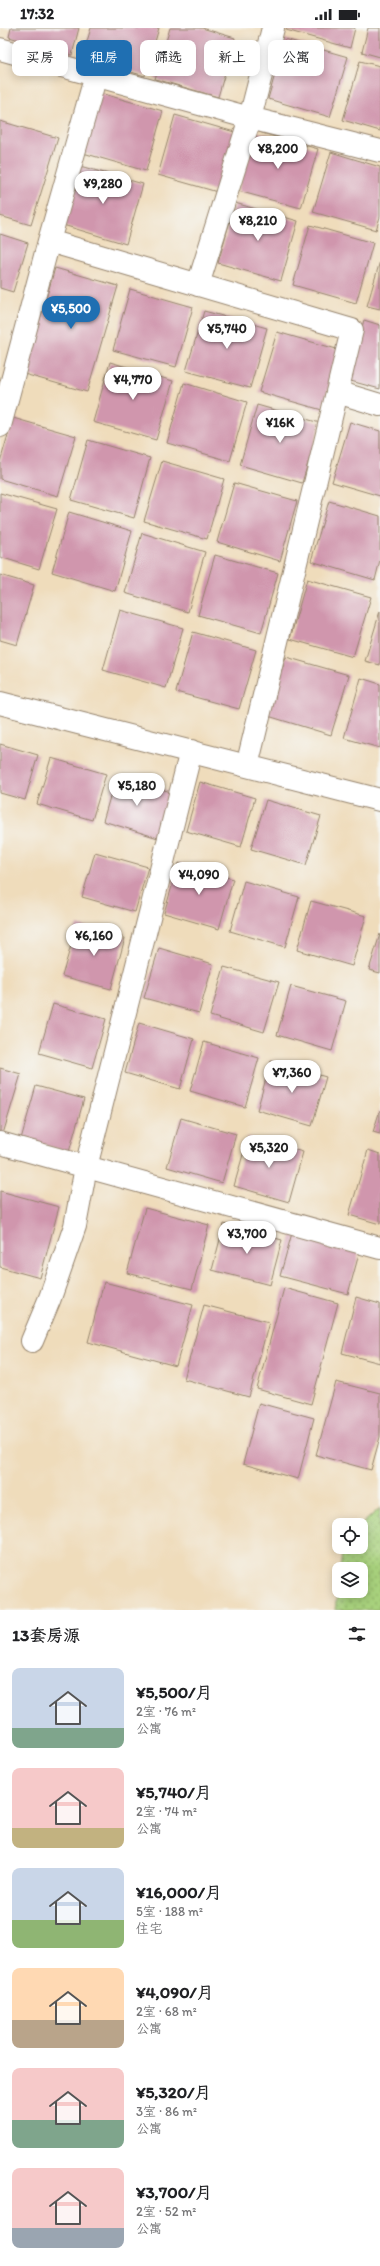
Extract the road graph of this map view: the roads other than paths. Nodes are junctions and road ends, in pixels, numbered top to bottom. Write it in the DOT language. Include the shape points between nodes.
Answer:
graph roads {
  1 [pos="273,28"];
  2 [pos="0,49"];
  3 [pos="76,70"];
  4 [pos="96,76"];
  5 [pos="250,118"];
  6 [pos="380,151"];
  7 [pos="49,240"];
  8 [pos="198,285"];
  9 [pos="337,392"];
  10 [pos="380,405"];
  11 [pos="0,426"];
  12 [pos="0,703"];
  13 [pos="190,750"];
  14 [pos="247,766"];
  15 [pos="380,800"];
  16 [pos="0,1143"];
  17 [pos="86,1167"];
  18 [pos="380,1248"];
  19 [pos="32,1341"];
  1 -- 5 [label="street"];
  2 -- 3 [label="street"];
  4 -- 5 [label="street"];
  4 -- 7 [label="street"];
  5 -- 6 [label="street"];
  5 -- 8 [label="street"];
  7 -- 8 [label="street"];
  7 -- 11 [label="street"];
  8 -- 9 [label="street" via="352,330"];
  9 -- 10 [label="street"];
  9 -- 14 [label="street"];
  12 -- 13 [label="street"];
  13 -- 14 [label="street"];
  13 -- 17 [label="street"];
  14 -- 15 [label="street"];
  16 -- 17 [label="street"];
  17 -- 18 [label="street"];
  17 -- 19 [label="street" via="76,1226"];
}
